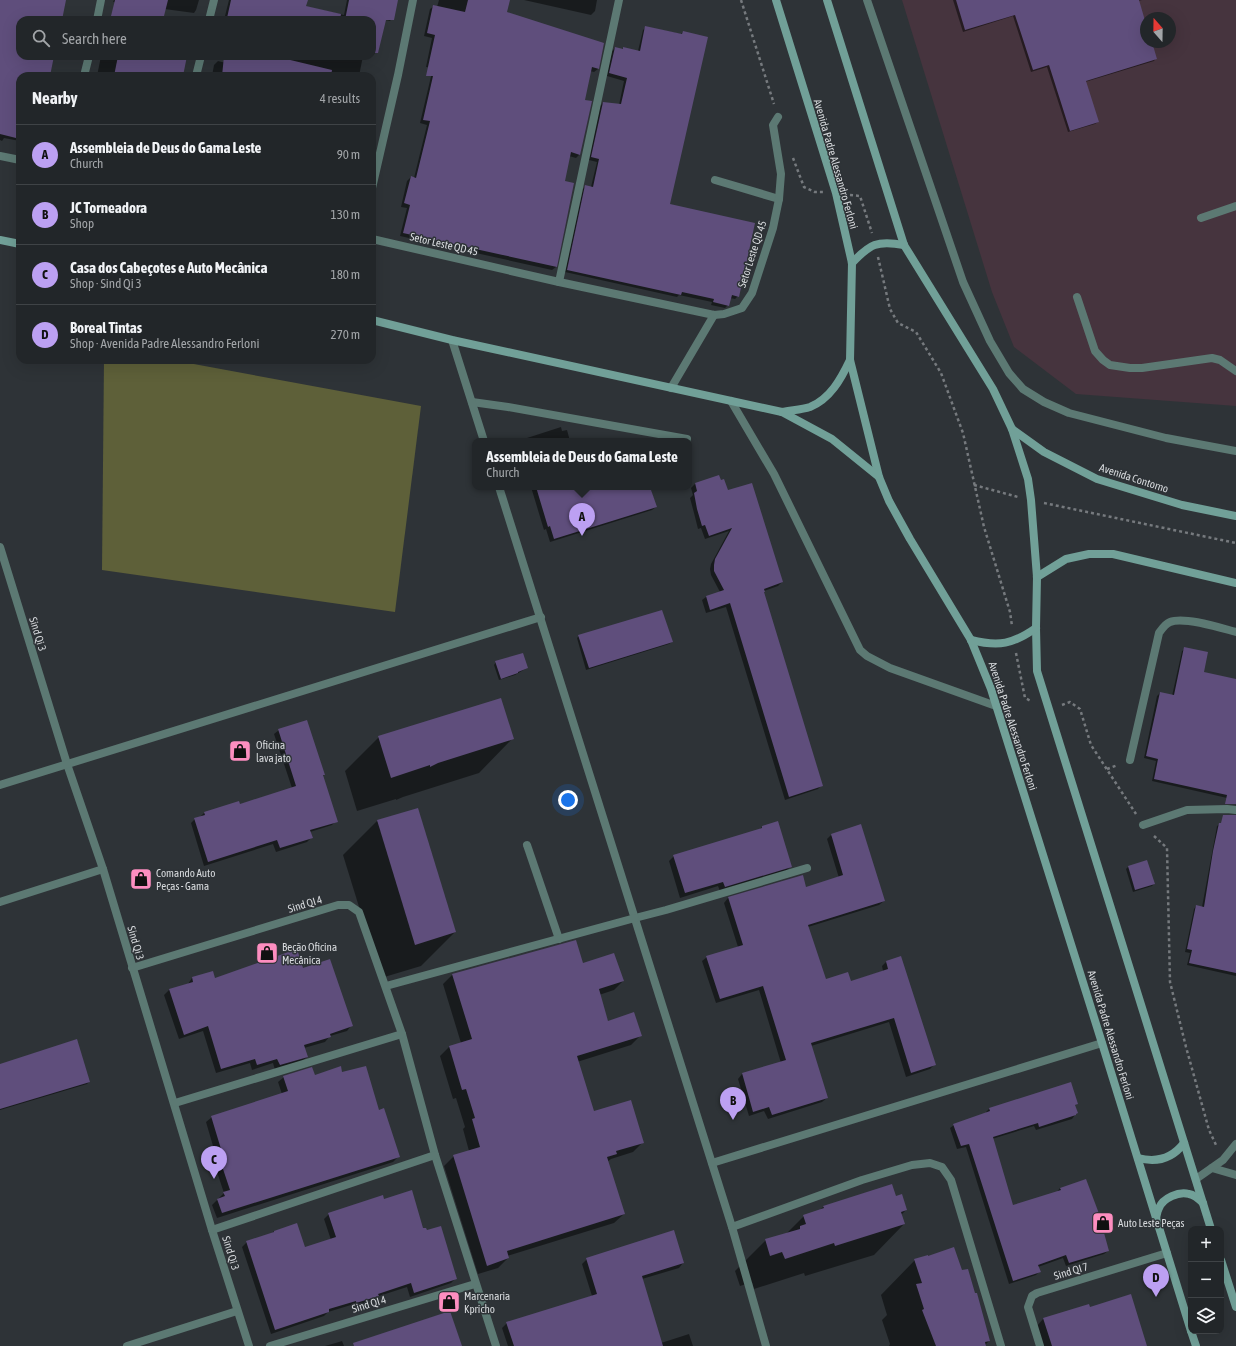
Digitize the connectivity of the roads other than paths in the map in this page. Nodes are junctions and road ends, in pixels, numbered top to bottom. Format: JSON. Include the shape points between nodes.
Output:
{"nodes":[{"id":1,"x":101,"y":0,"type":"edge"},
{"id":2,"x":214,"y":0,"type":"edge"},
{"id":3,"x":413,"y":0,"type":"edge"},
{"id":4,"x":619,"y":0,"type":"edge"},
{"id":5,"x":776,"y":0,"type":"edge"},
{"id":6,"x":827,"y":0,"type":"edge"},
{"id":7,"x":867,"y":0,"type":"edge"},
{"id":8,"x":97,"y":16,"type":"edge"},
{"id":9,"x":210,"y":16,"type":"edge"},
{"id":10,"x":88,"y":60,"type":"edge"},
{"id":11,"x":200,"y":60,"type":"edge"},
{"id":12,"x":85,"y":72,"type":"edge"},
{"id":13,"x":197,"y":72,"type":"edge"},
{"id":14,"x":778,"y":117,"type":"road end"},
{"id":15,"x":0,"y":156,"type":"edge"},
{"id":16,"x":16,"y":159,"type":"edge"},
{"id":17,"x":376,"y":171,"type":"edge"},
{"id":18,"x":715,"y":180,"type":"dead end"},
{"id":19,"x":780,"y":198,"type":"junction"},
{"id":20,"x":1236,"y":206,"type":"edge"},
{"id":21,"x":1201,"y":218,"type":"dead end"},
{"id":22,"x":0,"y":240,"type":"edge"},
{"id":23,"x":376,"y":240,"type":"edge"},
{"id":24,"x":16,"y":243,"type":"edge"},
{"id":25,"x":904,"y":245,"type":"junction"},
{"id":26,"x":852,"y":263,"type":"junction"},
{"id":27,"x":559,"y":282,"type":"junction"},
{"id":28,"x":1077,"y":297,"type":"dead end"},
{"id":29,"x":714,"y":315,"type":"junction"},
{"id":30,"x":376,"y":321,"type":"edge"},
{"id":31,"x":452,"y":340,"type":"junction"},
{"id":32,"x":850,"y":360,"type":"junction"},
{"id":33,"x":1236,"y":371,"type":"edge"},
{"id":34,"x":671,"y":388,"type":"junction"},
{"id":35,"x":731,"y":401,"type":"junction"},
{"id":36,"x":472,"y":402,"type":"junction"},
{"id":37,"x":782,"y":412,"type":"junction"},
{"id":38,"x":1012,"y":429,"type":"junction"},
{"id":39,"x":483,"y":438,"type":"edge"},
{"id":40,"x":681,"y":438,"type":"edge"},
{"id":41,"x":1236,"y":451,"type":"edge"},
{"id":42,"x":880,"y":477,"type":"junction"},
{"id":43,"x":500,"y":490,"type":"edge"},
{"id":44,"x":1236,"y":516,"type":"edge"},
{"id":45,"x":0,"y":547,"type":"edge"},
{"id":46,"x":1037,"y":577,"type":"junction"},
{"id":47,"x":1236,"y":583,"type":"edge"},
{"id":48,"x":541,"y":617,"type":"junction"},
{"id":49,"x":1036,"y":628,"type":"junction"},
{"id":50,"x":1236,"y":632,"type":"edge"},
{"id":51,"x":971,"y":640,"type":"junction"},
{"id":52,"x":996,"y":706,"type":"junction"},
{"id":53,"x":1130,"y":760,"type":"dead end"},
{"id":54,"x":67,"y":764,"type":"junction"},
{"id":55,"x":0,"y":785,"type":"edge"},
{"id":56,"x":1236,"y":810,"type":"edge"},
{"id":57,"x":1143,"y":825,"type":"road end"},
{"id":58,"x":527,"y":845,"type":"dead end"},
{"id":59,"x":807,"y":868,"type":"dead end"},
{"id":60,"x":103,"y":869,"type":"junction"},
{"id":61,"x":0,"y":902,"type":"edge"},
{"id":62,"x":636,"y":918,"type":"junction"},
{"id":63,"x":558,"y":939,"type":"junction"},
{"id":64,"x":132,"y":968,"type":"junction"},
{"id":65,"x":386,"y":986,"type":"junction"},
{"id":66,"x":402,"y":1034,"type":"junction"},
{"id":67,"x":1102,"y":1043,"type":"junction"},
{"id":68,"x":174,"y":1103,"type":"junction"},
{"id":69,"x":1184,"y":1143,"type":"junction"},
{"id":70,"x":1236,"y":1144,"type":"edge"},
{"id":71,"x":435,"y":1155,"type":"junction"},
{"id":72,"x":1138,"y":1158,"type":"junction"},
{"id":73,"x":712,"y":1163,"type":"junction"},
{"id":74,"x":1212,"y":1168,"type":"junction"},
{"id":75,"x":1236,"y":1175,"type":"edge"},
{"id":76,"x":1196,"y":1179,"type":"junction"},
{"id":77,"x":1203,"y":1203,"type":"junction"},
{"id":78,"x":1156,"y":1218,"type":"junction"},
{"id":79,"x":1210,"y":1226,"type":"edge"},
{"id":80,"x":732,"y":1227,"type":"junction"},
{"id":81,"x":212,"y":1230,"type":"junction"},
{"id":82,"x":1167,"y":1253,"type":"junction"},
{"id":83,"x":1222,"y":1262,"type":"edge"},
{"id":84,"x":475,"y":1284,"type":"junction"},
{"id":85,"x":1236,"y":1307,"type":"edge"},
{"id":86,"x":237,"y":1311,"type":"junction"},
{"id":87,"x":1188,"y":1321,"type":"edge"},
{"id":88,"x":1192,"y":1334,"type":"edge"},
{"id":89,"x":127,"y":1346,"type":"edge"},
{"id":90,"x":249,"y":1346,"type":"edge"},
{"id":91,"x":270,"y":1346,"type":"edge"},
{"id":92,"x":496,"y":1346,"type":"edge"},
{"id":93,"x":766,"y":1346,"type":"edge"},
{"id":94,"x":1001,"y":1346,"type":"edge"},
{"id":95,"x":1040,"y":1346,"type":"edge"},
{"id":96,"x":1196,"y":1346,"type":"edge"}],
"edges":[{"from":1,"to":8,"type":"street"},
{"from":2,"to":9,"type":"street"},
{"from":3,"to":17,"type":"street"},
{"from":4,"to":27,"type":"street"},
{"from":5,"to":26,"type":"main road","name":"Avenida Padre Alessandro Ferloni","via":[[836,193]]},
{"from":6,"to":25,"type":"main road"},
{"from":7,"to":41,"type":"street","via":[[963,282],[990,341],[1009,373],[1023,389],[1044,402],[1069,412],[1166,438]]},
{"from":10,"to":12,"type":"street"},
{"from":11,"to":13,"type":"street"},
{"from":14,"to":19,"type":"street","name":"Setor Leste QD 45","via":[[773,125],[781,174]]},
{"from":15,"to":16,"type":"street"},
{"from":18,"to":19,"type":"street"},
{"from":19,"to":29,"type":"street","name":"Setor Leste QD 45","via":[[752,293],[742,308]]},
{"from":20,"to":21,"type":"street"},
{"from":22,"to":24,"type":"main road"},
{"from":23,"to":27,"type":"street","name":"Setor Leste QD 45"},
{"from":25,"to":26,"type":"main road","via":[[888,242],[875,244],[864,250]]},
{"from":25,"to":38,"type":"main road","via":[[993,389]]},
{"from":26,"to":32,"type":"main road","name":"Avenida Padre Alessandro Ferloni"},
{"from":27,"to":29,"type":"street","name":"Setor Leste QD 45"},
{"from":28,"to":33,"type":"street","via":[[1094,351],[1110,365],[1142,368],[1212,358],[1220,360]]},
{"from":29,"to":34,"type":"street"},
{"from":30,"to":31,"type":"main road"},
{"from":31,"to":34,"type":"main road"},
{"from":31,"to":36,"type":"street"},
{"from":32,"to":37,"type":"main road","via":[[842,377],[822,400],[810,407]]},
{"from":32,"to":42,"type":"main road","name":"Avenida Padre Alessandro Ferloni"},
{"from":34,"to":35,"type":"main road"},
{"from":35,"to":37,"type":"main road"},
{"from":35,"to":52,"type":"street","via":[[774,474],[860,650],[890,668]]},
{"from":36,"to":39,"type":"street"},
{"from":36,"to":40,"type":"street"},
{"from":37,"to":42,"type":"main road","via":[[832,439]]},
{"from":38,"to":44,"type":"main road","name":"Avenida Contorno","via":[[1044,452],[1097,479],[1182,505]]},
{"from":38,"to":46,"type":"main road","via":[[1028,479]]},
{"from":42,"to":51,"type":"main road","name":"Avenida Padre Alessandro Ferloni","via":[[889,501],[910,539]]},
{"from":43,"to":48,"type":"street"},
{"from":45,"to":54,"type":"street","name":"Sind Qi 3"},
{"from":46,"to":47,"type":"main road","via":[[1066,559],[1089,554],[1114,554]]},
{"from":46,"to":49,"type":"main road"},
{"from":48,"to":54,"type":"street"},
{"from":48,"to":62,"type":"street"},
{"from":49,"to":51,"type":"main road","via":[[1013,642],[996,644]]},
{"from":49,"to":69,"type":"main road","via":[[1037,671]]},
{"from":50,"to":53,"type":"street","via":[[1180,620],[1164,626],[1159,633]]},
{"from":51,"to":52,"type":"main road","name":"Avenida Padre Alessandro Ferloni"},
{"from":52,"to":67,"type":"main road","name":"Avenida Padre Alessandro Ferloni"},
{"from":54,"to":55,"type":"street"},
{"from":54,"to":60,"type":"street","name":"Sind Qi 3"},
{"from":56,"to":57,"type":"street","via":[[1187,810]]},
{"from":58,"to":63,"type":"street"},
{"from":59,"to":62,"type":"street"},
{"from":60,"to":61,"type":"street"},
{"from":60,"to":64,"type":"street","name":"Sind Qi 3"},
{"from":62,"to":63,"type":"street"},
{"from":62,"to":73,"type":"street"},
{"from":63,"to":65,"type":"street"},
{"from":64,"to":65,"type":"street","name":"Sind QI 4","via":[[338,905],[349,905],[359,912]]},
{"from":64,"to":68,"type":"street","name":"Sind Qi 3"},
{"from":65,"to":66,"type":"street","name":"Sind QI 4"},
{"from":66,"to":68,"type":"street"},
{"from":66,"to":71,"type":"street","name":"Sind QI 4"},
{"from":67,"to":72,"type":"main road","name":"Avenida Padre Alessandro Ferloni"},
{"from":67,"to":73,"type":"street"},
{"from":68,"to":81,"type":"street","name":"Sind Qi 3"},
{"from":69,"to":72,"type":"main road","via":[[1172,1156],[1163,1160],[1148,1161]]},
{"from":69,"to":76,"type":"main road"},
{"from":70,"to":74,"type":"street","via":[[1223,1160]]},
{"from":71,"to":81,"type":"street"},
{"from":71,"to":84,"type":"street","name":"Sind QI 4"},
{"from":72,"to":78,"type":"main road","name":"Avenida Padre Alessandro Ferloni"},
{"from":73,"to":80,"type":"street"},
{"from":74,"to":75,"type":"street"},
{"from":74,"to":76,"type":"street"},
{"from":76,"to":77,"type":"main road"},
{"from":77,"to":78,"type":"main road","via":[[1188,1193],[1174,1195],[1164,1200],[1158,1208]]},
{"from":77,"to":79,"type":"main road"},
{"from":78,"to":82,"type":"main road","name":"Avenida Padre Alessandro Ferloni"},
{"from":80,"to":93,"type":"street"},
{"from":80,"to":94,"type":"street","via":[[862,1180],[912,1165],[930,1163],[942,1167],[951,1180]]},
{"from":81,"to":86,"type":"street","name":"Sind Qi 3"},
{"from":82,"to":87,"type":"main road","name":"Avenida Padre Alessandro Ferloni"},
{"from":82,"to":95,"type":"street","name":"Sind QI 7","via":[[1032,1296],[1028,1307]]},
{"from":83,"to":85,"type":"main road"},
{"from":84,"to":91,"type":"street","name":"Sind QI 4"},
{"from":84,"to":92,"type":"street","name":"Sind QI 4"},
{"from":86,"to":89,"type":"street"},
{"from":86,"to":90,"type":"street","name":"Sind Qi 3"},
{"from":88,"to":96,"type":"main road","name":"Avenida Padre Alessandro Ferloni"}]}
